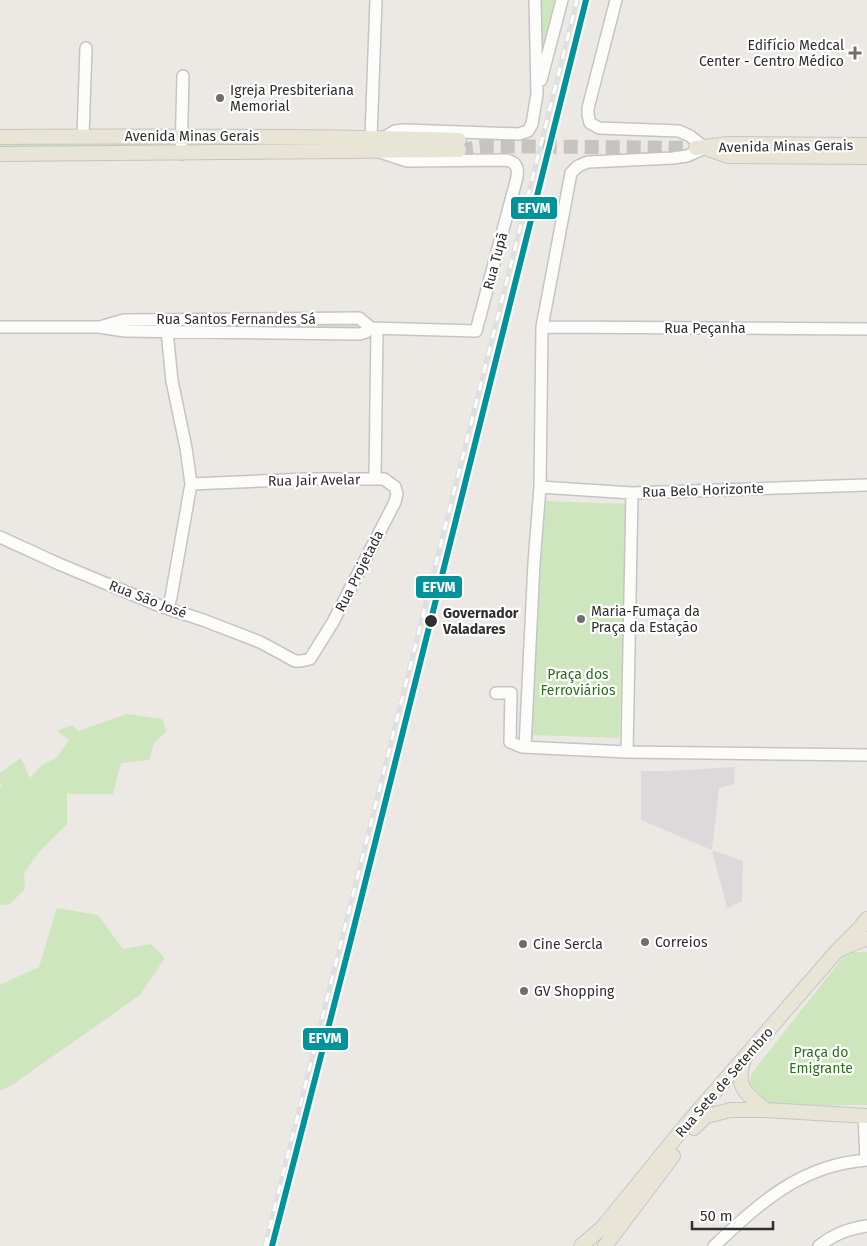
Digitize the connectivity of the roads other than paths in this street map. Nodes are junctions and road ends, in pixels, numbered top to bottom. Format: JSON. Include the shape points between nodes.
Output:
{"nodes":[{"id":1,"x":376,"y":0,"type":"edge"},
{"id":2,"x":536,"y":0,"type":"edge"},
{"id":3,"x":562,"y":0,"type":"edge"},
{"id":4,"x":616,"y":0,"type":"edge"},
{"id":5,"x":86,"y":48,"type":"dead end"},
{"id":6,"x":183,"y":76,"type":"dead end"},
{"id":7,"x":537,"y":94,"type":"junction"},
{"id":8,"x":82,"y":136,"type":"junction"},
{"id":9,"x":181,"y":136,"type":"junction"},
{"id":10,"x":0,"y":137,"type":"edge"},
{"id":11,"x":378,"y":142,"type":"junction"},
{"id":12,"x":459,"y":145,"type":"tunnel mouth"},
{"id":13,"x":867,"y":145,"type":"edge"},
{"id":14,"x":701,"y":148,"type":"junction"},
{"id":15,"x":0,"y":154,"type":"edge"},
{"id":16,"x":181,"y":154,"type":"junction"},
{"id":17,"x":867,"y":157,"type":"edge"},
{"id":18,"x":514,"y":163,"type":"joint"},
{"id":19,"x":0,"y":327,"type":"edge"},
{"id":20,"x":99,"y":327,"type":"junction"},
{"id":21,"x":542,"y":327,"type":"junction"},
{"id":22,"x":374,"y":328,"type":"junction"},
{"id":23,"x":867,"y":329,"type":"edge"},
{"id":24,"x":476,"y":330,"type":"joint"},
{"id":25,"x":167,"y":331,"type":"junction"},
{"id":26,"x":375,"y":479,"type":"junction"},
{"id":27,"x":191,"y":484,"type":"junction"},
{"id":28,"x":867,"y":485,"type":"edge"},
{"id":29,"x":540,"y":487,"type":"junction"},
{"id":30,"x":632,"y":493,"type":"junction"},
{"id":31,"x":0,"y":537,"type":"edge"},
{"id":32,"x":168,"y":608,"type":"junction"},
{"id":33,"x":295,"y":660,"type":"joint"},
{"id":34,"x":496,"y":693,"type":"dead end"},
{"id":35,"x":525,"y":747,"type":"junction"},
{"id":36,"x":627,"y":752,"type":"junction"},
{"id":37,"x":867,"y":755,"type":"edge"},
{"id":38,"x":867,"y":918,"type":"edge"},
{"id":39,"x":867,"y":940,"type":"edge"},
{"id":40,"x":836,"y":952,"type":"junction"},
{"id":41,"x":745,"y":1057,"type":"junction"},
{"id":42,"x":766,"y":1110,"type":"junction"},
{"id":43,"x":866,"y":1116,"type":"edge"},
{"id":44,"x":867,"y":1160,"type":"edge"},
{"id":45,"x":867,"y":1226,"type":"edge"},
{"id":46,"x":581,"y":1246,"type":"edge"},
{"id":47,"x":605,"y":1246,"type":"edge"},
{"id":48,"x":714,"y":1246,"type":"edge"},
{"id":49,"x":819,"y":1246,"type":"edge"}],
"edges":[{"from":1,"to":11,"type":"street"},
{"from":2,"to":7,"type":"street"},
{"from":3,"to":7,"type":"street"},
{"from":4,"to":14,"type":"street","name":"Avenida Minas Gerais","via":[[588,108],[590,123],[599,128],[679,132],[690,136]]},
{"from":5,"to":8,"type":"street"},
{"from":6,"to":9,"type":"street"},
{"from":7,"to":11,"type":"street","name":"Avenida Minas Gerais","via":[[533,122],[528,131],[519,134],[404,130],[395,131]]},
{"from":8,"to":9,"type":"main road","name":"Avenida Minas Gerais"},
{"from":8,"to":10,"type":"main road","name":"Avenida Minas Gerais"},
{"from":9,"to":11,"type":"main road","name":"Avenida Minas Gerais"},
{"from":9,"to":16,"type":"street"},
{"from":11,"to":12,"type":"main road","name":"Avenida Minas Gerais"},
{"from":11,"to":16,"type":"main road","name":"Avenida Minas Gerais"},
{"from":11,"to":18,"type":"street","name":"Avenida Minas Gerais","via":[[407,161],[506,160]]},
{"from":13,"to":14,"type":"main road","name":"Avenida Minas Gerais","via":[[728,144]]},
{"from":14,"to":17,"type":"main road","name":"Avenida Minas Gerais","via":[[728,156]]},
{"from":14,"to":21,"type":"street","name":"Avenida Minas Gerais","via":[[681,157],[588,162],[571,173]]},
{"from":15,"to":16,"type":"main road","name":"Avenida Minas Gerais"},
{"from":18,"to":24,"type":"street","name":"Rua Tupã","via":[[518,171],[516,181]]},
{"from":19,"to":20,"type":"street","name":"Rua Santos Fernandes Sá"},
{"from":20,"to":22,"type":"street","name":"Rua Santos Fernandes Sá","via":[[124,320],[359,318]]},
{"from":20,"to":25,"type":"street","name":"Rua Santos Fernandes Sá"},
{"from":21,"to":23,"type":"street","name":"Rua Peçanha"},
{"from":21,"to":29,"type":"street"},
{"from":22,"to":24,"type":"street","name":"Rua Santos Fernandes Sá"},
{"from":22,"to":25,"type":"street","name":"Rua Santos Fernandes Sá","via":[[360,334]]},
{"from":22,"to":26,"type":"street","name":"Rua Jair Avelar"},
{"from":25,"to":27,"type":"street","via":[[172,380]]},
{"from":26,"to":27,"type":"street","name":"Rua Jair Avelar"},
{"from":26,"to":33,"type":"street","name":"Rua Projetada","via":[[393,484],[395,502],[315,653],[306,661]]},
{"from":27,"to":32,"type":"street"},
{"from":28,"to":30,"type":"street","name":"Rua Belo Horizonte"},
{"from":29,"to":30,"type":"street","name":"Rua Belo Horizonte"},
{"from":29,"to":35,"type":"street"},
{"from":30,"to":36,"type":"street"},
{"from":31,"to":32,"type":"street","name":"Rua São José"},
{"from":32,"to":33,"type":"street","name":"Rua São José","via":[[260,642]]},
{"from":34,"to":35,"type":"street","via":[[511,693],[510,742]]},
{"from":35,"to":36,"type":"street"},
{"from":36,"to":37,"type":"street"},
{"from":38,"to":40,"type":"main road","name":"Rua Sete de Setembro"},
{"from":39,"to":40,"type":"main road"},
{"from":40,"to":41,"type":"main road","name":"Rua Sete de Setembro"},
{"from":41,"to":42,"type":"main road","via":[[741,1086]]},
{"from":41,"to":46,"type":"main road","name":"Rua Sete de Setembro","via":[[603,1227]]},
{"from":42,"to":43,"type":"main road","name":"Rua Sete de Setembro"},
{"from":42,"to":47,"type":"main road","name":"Rua Sete de Setembro","via":[[731,1110],[704,1118]]},
{"from":43,"to":44,"type":"street"},
{"from":44,"to":48,"type":"street","via":[[845,1162],[807,1174],[778,1190]]},
{"from":45,"to":49,"type":"street","via":[[850,1228]]}]}
